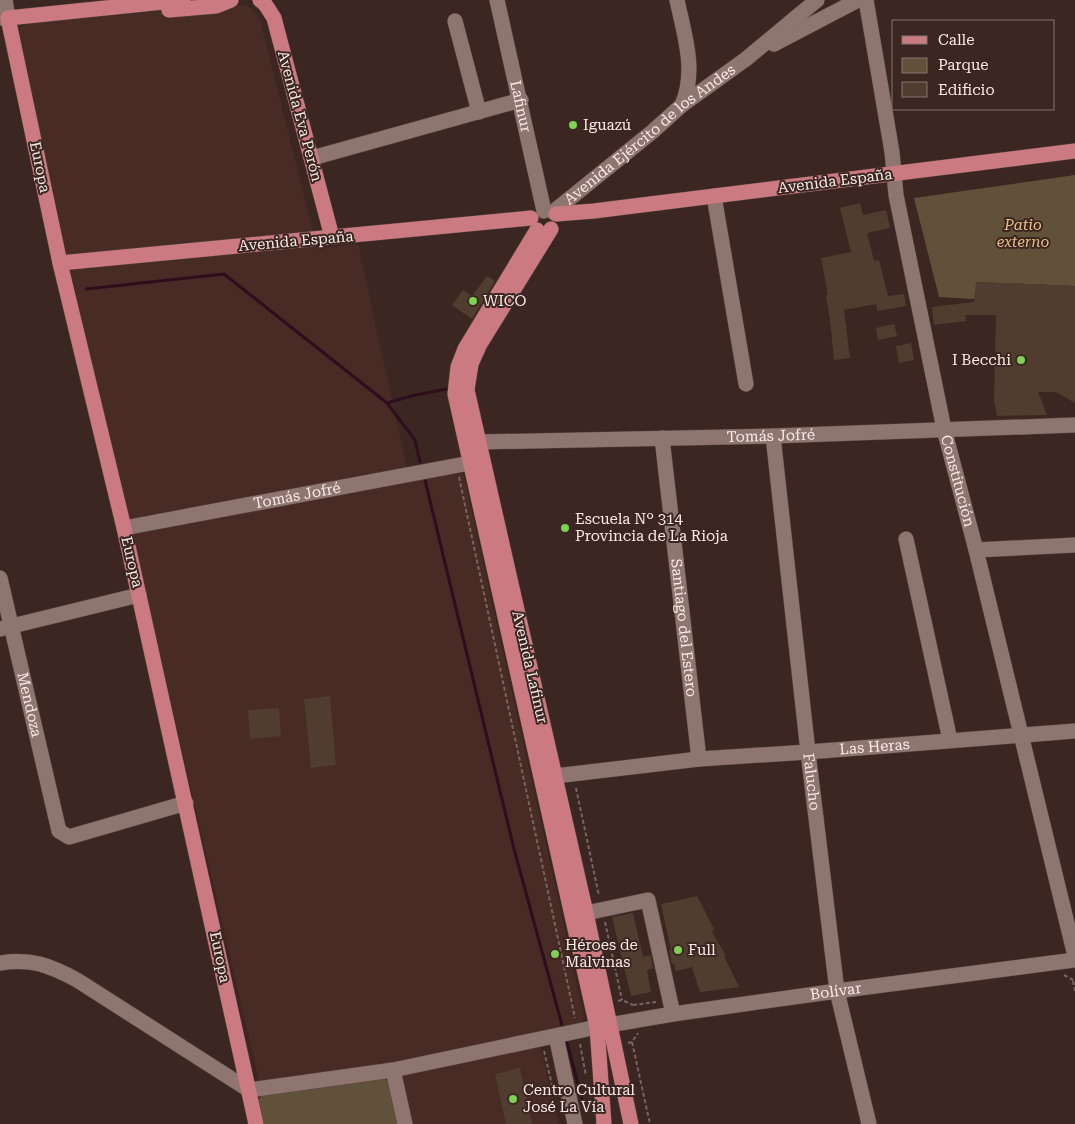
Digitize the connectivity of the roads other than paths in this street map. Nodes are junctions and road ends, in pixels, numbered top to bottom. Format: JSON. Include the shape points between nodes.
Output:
{"nodes":[{"id":1,"x":5,"y":0,"type":"edge"},
{"id":2,"x":183,"y":0,"type":"edge"},
{"id":3,"x":226,"y":0,"type":"edge"},
{"id":4,"x":231,"y":0,"type":"edge"},
{"id":5,"x":260,"y":0,"type":"edge"},
{"id":6,"x":497,"y":0,"type":"edge"},
{"id":7,"x":677,"y":0,"type":"edge"},
{"id":8,"x":817,"y":0,"type":"edge"},
{"id":9,"x":858,"y":0,"type":"edge"},
{"id":10,"x":866,"y":0,"type":"edge"},
{"id":11,"x":138,"y":6,"type":"edge"},
{"id":12,"x":455,"y":21,"type":"dead end"},
{"id":13,"x":5,"y":22,"type":"edge"},
{"id":14,"x":746,"y":59,"type":"junction"},
{"id":15,"x":520,"y":100,"type":"junction"},
{"id":16,"x":682,"y":105,"type":"junction"},
{"id":17,"x":479,"y":112,"type":"junction"},
{"id":18,"x":1075,"y":151,"type":"edge"},
{"id":19,"x":312,"y":158,"type":"junction"},
{"id":20,"x":894,"y":174,"type":"junction"},
{"id":21,"x":714,"y":196,"type":"junction"},
{"id":22,"x":547,"y":219,"type":"junction"},
{"id":23,"x":332,"y":238,"type":"junction"},
{"id":24,"x":60,"y":263,"type":"junction"},
{"id":25,"x":746,"y":384,"type":"dead end"},
{"id":26,"x":1075,"y":425,"type":"edge"},
{"id":27,"x":944,"y":429,"type":"junction"},
{"id":28,"x":773,"y":436,"type":"junction"},
{"id":29,"x":662,"y":438,"type":"junction"},
{"id":30,"x":473,"y":443,"type":"junction"},
{"id":31,"x":463,"y":464,"type":"junction"},
{"id":32,"x":124,"y":528,"type":"junction"},
{"id":33,"x":906,"y":540,"type":"dead end"},
{"id":34,"x":1075,"y":545,"type":"edge"},
{"id":35,"x":976,"y":550,"type":"junction"},
{"id":36,"x":0,"y":578,"type":"edge"},
{"id":37,"x":139,"y":595,"type":"junction"},
{"id":38,"x":6,"y":628,"type":"edge"},
{"id":39,"x":1075,"y":731,"type":"edge"},
{"id":40,"x":1020,"y":736,"type":"junction"},
{"id":41,"x":950,"y":740,"type":"junction"},
{"id":42,"x":808,"y":752,"type":"junction"},
{"id":43,"x":699,"y":759,"type":"junction"},
{"id":44,"x":555,"y":776,"type":"junction"},
{"id":45,"x":186,"y":803,"type":"junction"},
{"id":46,"x":586,"y":913,"type":"junction"},
{"id":47,"x":1075,"y":956,"type":"edge"},
{"id":48,"x":1075,"y":960,"type":"edge"},
{"id":49,"x":0,"y":962,"type":"edge"},
{"id":50,"x":837,"y":991,"type":"junction"},
{"id":51,"x":673,"y":1014,"type":"junction"},
{"id":52,"x":603,"y":1026,"type":"junction"},
{"id":53,"x":556,"y":1036,"type":"junction"},
{"id":54,"x":393,"y":1070,"type":"junction"},
{"id":55,"x":249,"y":1090,"type":"junction"},
{"id":56,"x":256,"y":1124,"type":"edge"},
{"id":57,"x":405,"y":1124,"type":"edge"},
{"id":58,"x":575,"y":1124,"type":"edge"},
{"id":59,"x":604,"y":1124,"type":"edge"},
{"id":60,"x":631,"y":1124,"type":"edge"},
{"id":61,"x":869,"y":1124,"type":"edge"}],
"edges":[{"from":1,"to":13,"type":"street","name":"Europa"},
{"from":2,"to":11,"type":"main road"},
{"from":3,"to":4,"type":"main road"},
{"from":3,"to":11,"type":"main road","via":[[216,6]]},
{"from":5,"to":19,"type":"main road","name":"Avenida Eva Perón","via":[[274,18]]},
{"from":6,"to":15,"type":"street","name":"Lafinur"},
{"from":7,"to":16,"type":"street","via":[[690,72]]},
{"from":8,"to":14,"type":"street","name":"Avenida Ejército de los Andes"},
{"from":9,"to":14,"type":"street","name":"Avenida Ejército de los Andes"},
{"from":10,"to":20,"type":"street","name":"Constitución"},
{"from":11,"to":13,"type":"main road"},
{"from":12,"to":17,"type":"street"},
{"from":13,"to":24,"type":"main road","name":"Europa"},
{"from":14,"to":16,"type":"street","name":"Avenida Ejército de los Andes"},
{"from":15,"to":17,"type":"street"},
{"from":15,"to":22,"type":"street","name":"Lafinur"},
{"from":16,"to":22,"type":"street","name":"Avenida Ejército de los Andes"},
{"from":17,"to":19,"type":"street"},
{"from":18,"to":20,"type":"main road","name":"Avenida España"},
{"from":19,"to":23,"type":"main road","name":"Avenida Eva Perón"},
{"from":20,"to":21,"type":"main road","name":"Avenida España"},
{"from":20,"to":27,"type":"street","name":"Constitución"},
{"from":21,"to":22,"type":"main road","name":"Avenida España"},
{"from":21,"to":25,"type":"street"},
{"from":22,"to":23,"type":"main road","name":"Avenida España"},
{"from":22,"to":30,"type":"main road","name":"Avenida Lafinur","via":[[471,364],[468,390]]},
{"from":23,"to":24,"type":"main road","name":"Avenida España"},
{"from":24,"to":32,"type":"main road","name":"Europa"},
{"from":26,"to":27,"type":"street","name":"Tomás Jofré"},
{"from":27,"to":28,"type":"street","name":"Tomás Jofré"},
{"from":27,"to":35,"type":"street","name":"Constitución"},
{"from":28,"to":29,"type":"street","name":"Tomás Jofré"},
{"from":28,"to":42,"type":"street","name":"Falucho"},
{"from":29,"to":30,"type":"street","name":"Tomás Jofré"},
{"from":29,"to":43,"type":"street","name":"Santiago del Estero"},
{"from":30,"to":31,"type":"main road","name":"Avenida Lafinur"},
{"from":30,"to":44,"type":"main road","name":"Avenida Lafinur"},
{"from":31,"to":32,"type":"street","name":"Tomás Jofré"},
{"from":31,"to":52,"type":"main road","name":"Avenida Lafinur"},
{"from":32,"to":37,"type":"main road","name":"Europa"},
{"from":33,"to":41,"type":"street"},
{"from":34,"to":35,"type":"street"},
{"from":35,"to":40,"type":"street","name":"Constitución"},
{"from":36,"to":38,"type":"street","name":"Mendoza"},
{"from":37,"to":38,"type":"street"},
{"from":37,"to":45,"type":"main road","name":"Europa"},
{"from":38,"to":45,"type":"street","name":"Mendoza","via":[[59,831],[69,837]]},
{"from":39,"to":40,"type":"street","name":"Las Heras"},
{"from":40,"to":41,"type":"street","name":"Las Heras"},
{"from":40,"to":47,"type":"street","name":"Constitución"},
{"from":41,"to":42,"type":"street","name":"Las Heras"},
{"from":42,"to":43,"type":"street","name":"Las Heras"},
{"from":42,"to":50,"type":"street","name":"Falucho"},
{"from":43,"to":44,"type":"street","name":"Las Heras"},
{"from":44,"to":46,"type":"main road","name":"Avenida Lafinur"},
{"from":45,"to":55,"type":"main road","name":"Europa"},
{"from":46,"to":51,"type":"street","via":[[648,900]]},
{"from":46,"to":52,"type":"main road","name":"Avenida Lafinur"},
{"from":48,"to":50,"type":"street","name":"Bolívar"},
{"from":49,"to":55,"type":"street","via":[[34,961],[52,967]]},
{"from":50,"to":51,"type":"street","name":"Bolívar"},
{"from":50,"to":61,"type":"street","name":"Falucho"},
{"from":51,"to":52,"type":"street","name":"Bolívar"},
{"from":52,"to":53,"type":"street","name":"Bolívar"},
{"from":52,"to":59,"type":"main road","name":"Avenida Lafinur"},
{"from":52,"to":60,"type":"main road","name":"Avenida Lafinur"},
{"from":53,"to":54,"type":"street","name":"Bolívar"},
{"from":53,"to":58,"type":"street"},
{"from":54,"to":55,"type":"street","name":"Bolívar"},
{"from":54,"to":57,"type":"street"},
{"from":55,"to":56,"type":"main road","name":"Europa"}]}
